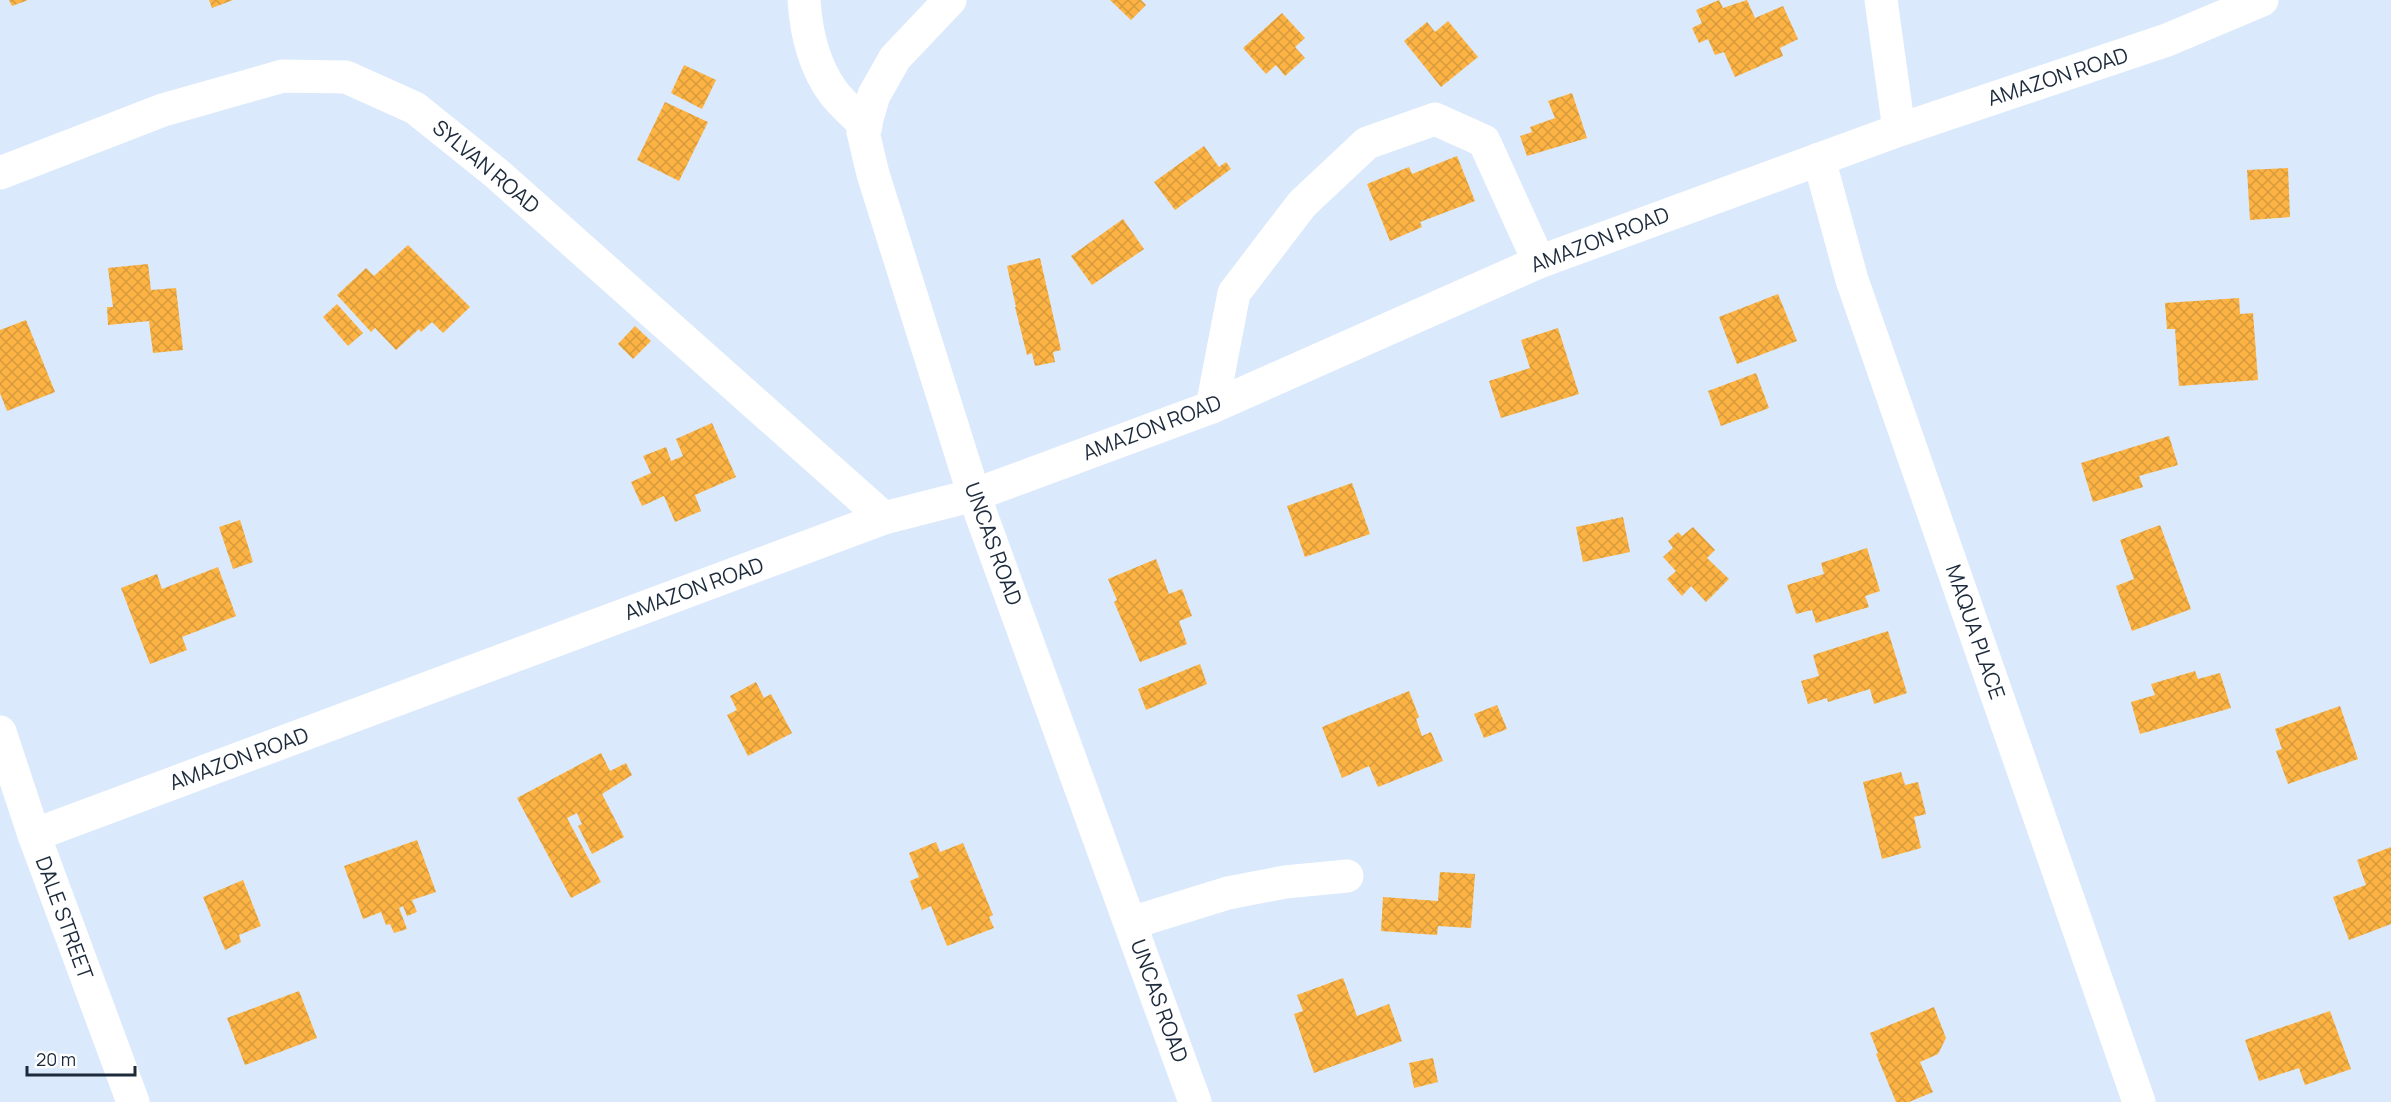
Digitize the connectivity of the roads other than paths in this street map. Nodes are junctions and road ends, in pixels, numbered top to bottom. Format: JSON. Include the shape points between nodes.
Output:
{"nodes":[{"id":1,"x":804,"y":0,"type":"edge"},
{"id":2,"x":950,"y":0,"type":"edge"},
{"id":3,"x":1881,"y":0,"type":"edge"},
{"id":4,"x":2262,"y":0,"type":"edge"},
{"id":5,"x":866,"y":126,"type":"junction"},
{"id":6,"x":1899,"y":130,"type":"junction"},
{"id":7,"x":1819,"y":159,"type":"junction"},
{"id":8,"x":0,"y":173,"type":"edge"},
{"id":9,"x":1539,"y":262,"type":"junction"},
{"id":10,"x":1212,"y":407,"type":"junction"},
{"id":11,"x":974,"y":495,"type":"junction"},
{"id":12,"x":884,"y":518,"type":"junction"},
{"id":13,"x":0,"y":732,"type":"edge"},
{"id":14,"x":34,"y":835,"type":"junction"},
{"id":15,"x":1347,"y":876,"type":"dead end"},
{"id":16,"x":1131,"y":923,"type":"junction"},
{"id":17,"x":133,"y":1102,"type":"edge"},
{"id":18,"x":1195,"y":1102,"type":"edge"},
{"id":19,"x":2139,"y":1102,"type":"edge"}],
"edges":[{"from":1,"to":5,"type":"street","via":[[816,62],[833,92]]},
{"from":2,"to":5,"type":"street","name":"UNCAS ROAD","via":[[895,58],[874,95]]},
{"from":3,"to":6,"type":"street"},
{"from":4,"to":6,"type":"street","name":"AMAZON ROAD","via":[[2167,40]]},
{"from":5,"to":11,"type":"street","name":"UNCAS ROAD","via":[[863,132],[873,174]]},
{"from":6,"to":7,"type":"street","name":"AMAZON ROAD"},
{"from":7,"to":9,"type":"street","name":"AMAZON ROAD"},
{"from":7,"to":19,"type":"street","name":"MAQUA PLACE","via":[[1852,280]]},
{"from":8,"to":12,"type":"street","name":"SYLVAN ROAD","via":[[163,110],[283,76],[346,77],[415,108],[496,173]]},
{"from":9,"to":10,"type":"street","name":"AMAZON ROAD"},
{"from":9,"to":10,"type":"street","via":[[1484,141],[1435,119],[1367,143],[1302,204],[1234,293]]},
{"from":10,"to":11,"type":"street","name":"AMAZON ROAD"},
{"from":11,"to":12,"type":"street","name":"AMAZON ROAD"},
{"from":11,"to":16,"type":"street","name":"UNCAS ROAD"},
{"from":12,"to":14,"type":"street","name":"AMAZON ROAD"},
{"from":13,"to":14,"type":"street","name":"DALE STREET"},
{"from":14,"to":17,"type":"street","name":"DALE STREET"},
{"from":15,"to":16,"type":"street","via":[[1228,893]]},
{"from":16,"to":18,"type":"street","name":"UNCAS ROAD"}]}
